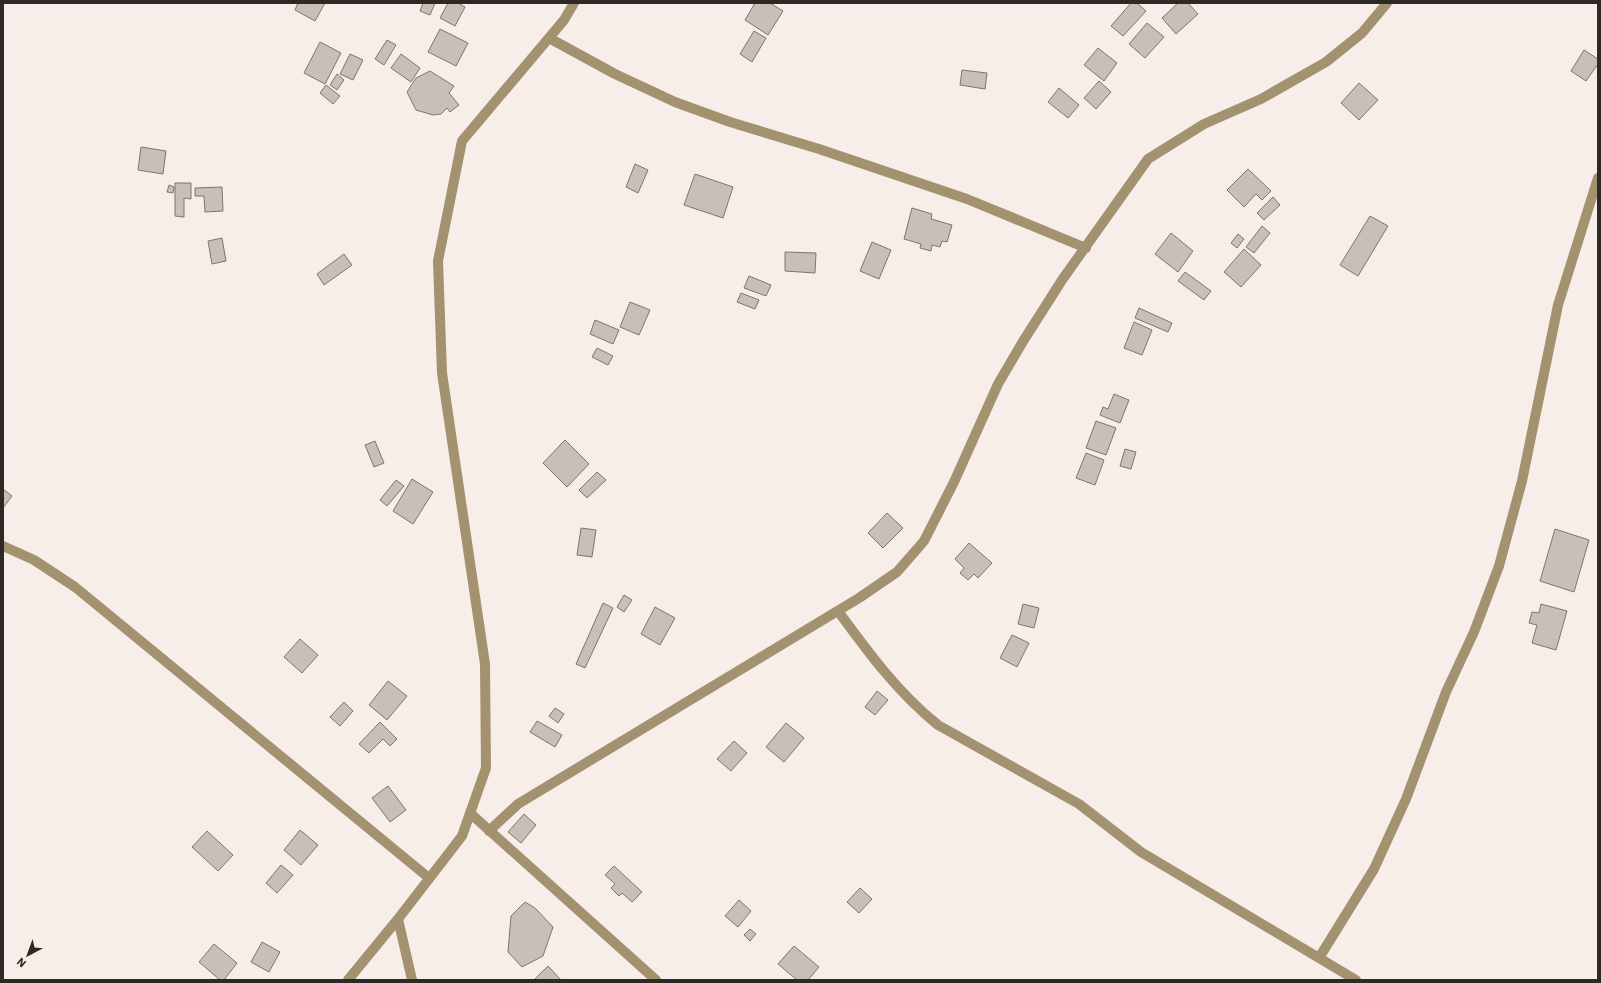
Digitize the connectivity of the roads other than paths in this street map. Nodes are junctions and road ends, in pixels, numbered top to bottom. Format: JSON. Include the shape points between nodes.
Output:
{"nodes":[{"id":1,"x":574,"y":3,"type":"edge"},
{"id":2,"x":1387,"y":3,"type":"edge"},
{"id":3,"x":549,"y":38,"type":"junction"},
{"id":4,"x":1598,"y":178,"type":"edge"},
{"id":5,"x":1086,"y":248,"type":"junction"},
{"id":6,"x":3,"y":546,"type":"edge"},
{"id":7,"x":838,"y":611,"type":"junction"},
{"id":8,"x":470,"y":813,"type":"junction"},
{"id":9,"x":489,"y":831,"type":"junction"},
{"id":10,"x":429,"y":878,"type":"junction"},
{"id":11,"x":398,"y":919,"type":"junction"},
{"id":12,"x":1319,"y":958,"type":"junction"},
{"id":13,"x":348,"y":980,"type":"edge"},
{"id":14,"x":412,"y":980,"type":"edge"},
{"id":15,"x":656,"y":980,"type":"edge"},
{"id":16,"x":1356,"y":980,"type":"edge"}],
"edges":[{"from":1,"to":3,"type":"street"},
{"from":2,"to":5,"type":"street","via":[[1362,33],[1326,62],[1261,99],[1204,124],[1148,159]]},
{"from":3,"to":5,"type":"street","via":[[615,74],[676,102],[967,199]]},
{"from":3,"to":8,"type":"street","via":[[462,141],[438,261],[442,373],[485,664],[486,768]]},
{"from":4,"to":12,"type":"street","via":[[1558,305],[1522,482],[1499,566],[1474,632],[1446,692],[1406,799],[1377,862]]},
{"from":5,"to":7,"type":"street","via":[[1062,280],[998,384],[924,541],[897,572]]},
{"from":6,"to":10,"type":"street","via":[[34,560],[75,587]]},
{"from":7,"to":9,"type":"street","via":[[518,804]]},
{"from":7,"to":12,"type":"street","via":[[887,676],[918,709],[938,725],[1079,804],[1141,852]]},
{"from":8,"to":9,"type":"street"},
{"from":8,"to":10,"type":"street","via":[[462,836]]},
{"from":9,"to":15,"type":"street"},
{"from":10,"to":11,"type":"street"},
{"from":11,"to":13,"type":"street"},
{"from":11,"to":14,"type":"street"},
{"from":12,"to":16,"type":"street"}]}
